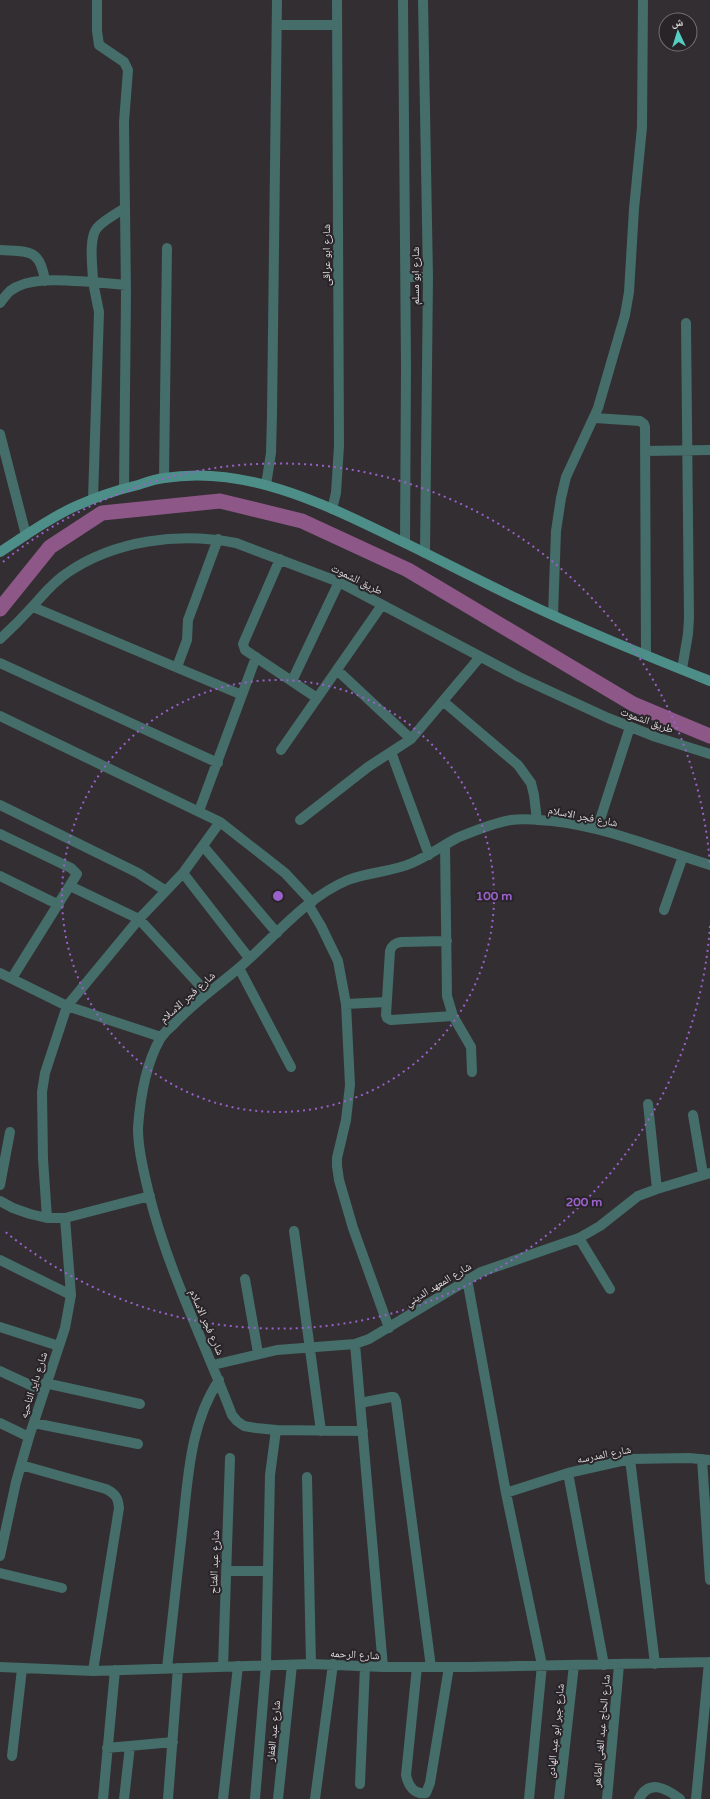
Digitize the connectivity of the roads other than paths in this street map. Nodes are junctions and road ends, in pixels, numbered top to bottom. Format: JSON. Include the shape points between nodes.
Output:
{"nodes":[{"id":1,"x":97,"y":0,"type":"edge"},
{"id":2,"x":278,"y":0,"type":"edge"},
{"id":3,"x":337,"y":0,"type":"edge"},
{"id":4,"x":403,"y":0,"type":"edge"},
{"id":5,"x":423,"y":0,"type":"edge"},
{"id":6,"x":643,"y":0,"type":"edge"},
{"id":7,"x":278,"y":25,"type":"junction"},
{"id":8,"x":337,"y":25,"type":"junction"},
{"id":9,"x":126,"y":208,"type":"junction"},
{"id":10,"x":167,"y":248,"type":"dead end"},
{"id":11,"x":0,"y":250,"type":"edge"},
{"id":12,"x":407,"y":277,"type":"junction"},
{"id":13,"x":425,"y":277,"type":"junction"},
{"id":14,"x":45,"y":281,"type":"junction"},
{"id":15,"x":93,"y":282,"type":"junction"},
{"id":16,"x":126,"y":285,"type":"junction"},
{"id":17,"x":0,"y":302,"type":"edge"},
{"id":18,"x":686,"y":323,"type":"dead end"},
{"id":19,"x":595,"y":418,"type":"junction"},
{"id":20,"x":0,"y":434,"type":"edge"},
{"id":21,"x":688,"y":450,"type":"junction"},
{"id":22,"x":710,"y":450,"type":"edge"},
{"id":23,"x":645,"y":451,"type":"junction"},
{"id":24,"x":164,"y":478,"type":"junction"},
{"id":25,"x":266,"y":485,"type":"junction"},
{"id":26,"x":124,"y":488,"type":"junction"},
{"id":27,"x":93,"y":499,"type":"junction"},
{"id":28,"x":332,"y":509,"type":"junction"},
{"id":29,"x":26,"y":535,"type":"junction"},
{"id":30,"x":218,"y":539,"type":"junction"},
{"id":31,"x":405,"y":543,"type":"junction"},
{"id":32,"x":0,"y":552,"type":"edge"},
{"id":33,"x":425,"y":553,"type":"junction"},
{"id":34,"x":280,"y":559,"type":"junction"},
{"id":35,"x":339,"y":582,"type":"junction"},
{"id":36,"x":382,"y":605,"type":"junction"},
{"id":37,"x":33,"y":607,"type":"junction"},
{"id":38,"x":553,"y":615,"type":"junction"},
{"id":39,"x":0,"y":639,"type":"edge"},
{"id":40,"x":646,"y":654,"type":"junction"},
{"id":41,"x":480,"y":656,"type":"junction"},
{"id":42,"x":256,"y":657,"type":"junction"},
{"id":43,"x":0,"y":663,"type":"edge"},
{"id":44,"x":177,"y":667,"type":"junction"},
{"id":45,"x":682,"y":669,"type":"junction"},
{"id":46,"x":337,"y":670,"type":"junction"},
{"id":47,"x":710,"y":680,"type":"edge"},
{"id":48,"x":292,"y":681,"type":"junction"},
{"id":49,"x":242,"y":695,"type":"junction"},
{"id":50,"x":317,"y":698,"type":"junction"},
{"id":51,"x":444,"y":702,"type":"junction"},
{"id":52,"x":0,"y":716,"type":"edge"},
{"id":53,"x":630,"y":727,"type":"junction"},
{"id":54,"x":411,"y":739,"type":"junction"},
{"id":55,"x":281,"y":750,"type":"dead end"},
{"id":56,"x":391,"y":752,"type":"junction"},
{"id":57,"x":710,"y":754,"type":"edge"},
{"id":58,"x":218,"y":763,"type":"junction"},
{"id":59,"x":0,"y":805,"type":"edge"},
{"id":60,"x":199,"y":811,"type":"junction"},
{"id":61,"x":300,"y":820,"type":"dead end"},
{"id":62,"x":537,"y":820,"type":"junction"},
{"id":63,"x":220,"y":822,"type":"junction"},
{"id":64,"x":597,"y":829,"type":"junction"},
{"id":65,"x":0,"y":834,"type":"edge"},
{"id":66,"x":445,"y":845,"type":"junction"},
{"id":67,"x":203,"y":846,"type":"junction"},
{"id":68,"x":429,"y":855,"type":"junction"},
{"id":69,"x":683,"y":856,"type":"junction"},
{"id":70,"x":710,"y":865,"type":"edge"},
{"id":71,"x":183,"y":873,"type":"junction"},
{"id":72,"x":0,"y":876,"type":"edge"},
{"id":73,"x":70,"y":886,"type":"junction"},
{"id":74,"x":166,"y":891,"type":"junction"},
{"id":75,"x":310,"y":903,"type":"junction"},
{"id":76,"x":59,"y":905,"type":"junction"},
{"id":77,"x":664,"y":910,"type":"dead end"},
{"id":78,"x":139,"y":919,"type":"junction"},
{"id":79,"x":277,"y":933,"type":"junction"},
{"id":80,"x":447,"y":941,"type":"junction"},
{"id":81,"x":249,"y":958,"type":"junction"},
{"id":82,"x":239,"y":968,"type":"junction"},
{"id":83,"x":0,"y":973,"type":"edge"},
{"id":84,"x":12,"y":978,"type":"junction"},
{"id":85,"x":207,"y":993,"type":"junction"},
{"id":86,"x":386,"y":1002,"type":"junction"},
{"id":87,"x":346,"y":1004,"type":"junction"},
{"id":88,"x":67,"y":1006,"type":"junction"},
{"id":89,"x":453,"y":1016,"type":"junction"},
{"id":90,"x":161,"y":1037,"type":"junction"},
{"id":91,"x":292,"y":1067,"type":"dead end"},
{"id":92,"x":472,"y":1072,"type":"dead end"},
{"id":93,"x":648,"y":1104,"type":"dead end"},
{"id":94,"x":693,"y":1115,"type":"dead end"},
{"id":95,"x":10,"y":1132,"type":"dead end"},
{"id":96,"x":707,"y":1173,"type":"edge"},
{"id":97,"x":0,"y":1185,"type":"edge"},
{"id":98,"x":657,"y":1189,"type":"junction"},
{"id":99,"x":150,"y":1196,"type":"junction"},
{"id":100,"x":0,"y":1201,"type":"edge"},
{"id":101,"x":47,"y":1218,"type":"junction"},
{"id":102,"x":65,"y":1218,"type":"junction"},
{"id":103,"x":294,"y":1231,"type":"dead end"},
{"id":104,"x":579,"y":1238,"type":"junction"},
{"id":105,"x":0,"y":1260,"type":"edge"},
{"id":106,"x":245,"y":1278,"type":"dead end"},
{"id":107,"x":467,"y":1279,"type":"junction"},
{"id":108,"x":610,"y":1289,"type":"dead end"},
{"id":109,"x":71,"y":1296,"type":"junction"},
{"id":110,"x":0,"y":1326,"type":"edge"},
{"id":111,"x":389,"y":1328,"type":"junction"},
{"id":112,"x":355,"y":1344,"type":"junction"},
{"id":113,"x":59,"y":1346,"type":"junction"},
{"id":114,"x":309,"y":1346,"type":"junction"},
{"id":115,"x":258,"y":1353,"type":"junction"},
{"id":116,"x":213,"y":1365,"type":"junction"},
{"id":117,"x":0,"y":1371,"type":"edge"},
{"id":118,"x":219,"y":1380,"type":"junction"},
{"id":119,"x":44,"y":1387,"type":"junction"},
{"id":120,"x":360,"y":1403,"type":"junction"},
{"id":121,"x":140,"y":1404,"type":"dead end"},
{"id":122,"x":0,"y":1423,"type":"edge"},
{"id":123,"x":34,"y":1423,"type":"junction"},
{"id":124,"x":276,"y":1430,"type":"junction"},
{"id":125,"x":321,"y":1430,"type":"junction"},
{"id":126,"x":362,"y":1430,"type":"junction"},
{"id":127,"x":29,"y":1436,"type":"junction"},
{"id":128,"x":138,"y":1444,"type":"dead end"},
{"id":129,"x":230,"y":1458,"type":"dead end"},
{"id":130,"x":630,"y":1459,"type":"junction"},
{"id":131,"x":706,"y":1460,"type":"edge"},
{"id":132,"x":21,"y":1465,"type":"junction"},
{"id":133,"x":568,"y":1473,"type":"junction"},
{"id":134,"x":307,"y":1477,"type":"dead end"},
{"id":135,"x":506,"y":1493,"type":"junction"},
{"id":136,"x":0,"y":1556,"type":"edge"},
{"id":137,"x":226,"y":1571,"type":"junction"},
{"id":138,"x":268,"y":1571,"type":"junction"},
{"id":139,"x":0,"y":1573,"type":"edge"},
{"id":140,"x":710,"y":1580,"type":"edge"},
{"id":141,"x":62,"y":1588,"type":"dead end"},
{"id":142,"x":710,"y":1662,"type":"edge"},
{"id":143,"x":292,"y":1664,"type":"junction"},
{"id":144,"x":311,"y":1664,"type":"junction"},
{"id":145,"x":333,"y":1664,"type":"junction"},
{"id":146,"x":574,"y":1664,"type":"junction"},
{"id":147,"x":655,"y":1664,"type":"junction"},
{"id":148,"x":266,"y":1665,"type":"junction"},
{"id":149,"x":542,"y":1665,"type":"junction"},
{"id":150,"x":604,"y":1665,"type":"junction"},
{"id":151,"x":619,"y":1665,"type":"junction"},
{"id":152,"x":238,"y":1666,"type":"junction"},
{"id":153,"x":365,"y":1666,"type":"junction"},
{"id":154,"x":0,"y":1667,"type":"edge"},
{"id":155,"x":223,"y":1667,"type":"junction"},
{"id":156,"x":383,"y":1667,"type":"junction"},
{"id":157,"x":417,"y":1667,"type":"junction"},
{"id":158,"x":431,"y":1667,"type":"junction"},
{"id":159,"x":449,"y":1667,"type":"junction"},
{"id":160,"x":167,"y":1668,"type":"junction"},
{"id":161,"x":178,"y":1668,"type":"junction"},
{"id":162,"x":22,"y":1669,"type":"junction"},
{"id":163,"x":115,"y":1670,"type":"junction"},
{"id":164,"x":93,"y":1671,"type":"junction"},
{"id":165,"x":173,"y":1742,"type":"junction"},
{"id":166,"x":130,"y":1746,"type":"junction"},
{"id":167,"x":107,"y":1748,"type":"junction"},
{"id":168,"x":12,"y":1756,"type":"dead end"},
{"id":169,"x":360,"y":1784,"type":"dead end"},
{"id":170,"x":529,"y":1798,"type":"edge"},
{"id":171,"x":103,"y":1799,"type":"edge"},
{"id":172,"x":124,"y":1799,"type":"edge"},
{"id":173,"x":168,"y":1799,"type":"edge"},
{"id":174,"x":223,"y":1799,"type":"edge"},
{"id":175,"x":255,"y":1799,"type":"edge"},
{"id":176,"x":278,"y":1799,"type":"edge"},
{"id":177,"x":315,"y":1799,"type":"edge"},
{"id":178,"x":560,"y":1799,"type":"edge"},
{"id":179,"x":607,"y":1799,"type":"edge"},
{"id":180,"x":639,"y":1799,"type":"edge"},
{"id":181,"x":680,"y":1799,"type":"edge"},
{"id":182,"x":696,"y":1799,"type":"edge"}],
"edges":[{"from":1,"to":9,"type":"street","via":[[97,31],[100,45],[124,62],[128,70],[124,122]]},
{"from":2,"to":7,"type":"street"},
{"from":3,"to":8,"type":"street","name":"شارع ابو عراقى"},
{"from":4,"to":12,"type":"street"},
{"from":5,"to":13,"type":"street","name":"شارع ابو مسلم"},
{"from":6,"to":19,"type":"street","via":[[642,127],[629,292],[625,315]]},
{"from":7,"to":8,"type":"street"},
{"from":7,"to":25,"type":"street","via":[[271,453]]},
{"from":8,"to":28,"type":"street","name":"شارع ابو عراقى","via":[[339,446],[336,493]]},
{"from":9,"to":15,"type":"street","via":[[95,232],[92,246]]},
{"from":9,"to":16,"type":"street"},
{"from":10,"to":24,"type":"street"},
{"from":11,"to":14,"type":"street","via":[[33,253],[43,269]]},
{"from":12,"to":13,"type":"street"},
{"from":12,"to":31,"type":"street"},
{"from":13,"to":33,"type":"street","name":"شارع ابو مسلم"},
{"from":14,"to":15,"type":"street"},
{"from":14,"to":17,"type":"street","via":[[27,283],[11,290]]},
{"from":15,"to":16,"type":"street"},
{"from":15,"to":27,"type":"street","via":[[99,312]]},
{"from":16,"to":26,"type":"street"},
{"from":18,"to":21,"type":"street"},
{"from":19,"to":23,"type":"street","via":[[636,421],[644,424]]},
{"from":19,"to":38,"type":"street","via":[[566,477],[561,498],[556,531]]},
{"from":20,"to":29,"type":"street"},
{"from":21,"to":22,"type":"street"},
{"from":21,"to":23,"type":"street"},
{"from":21,"to":45,"type":"street","via":[[688,634]]},
{"from":23,"to":40,"type":"street"},
{"from":24,"to":25,"type":"street","via":[[233,477]]},
{"from":24,"to":26,"type":"street"},
{"from":25,"to":28,"type":"street"},
{"from":26,"to":27,"type":"street"},
{"from":27,"to":29,"type":"street","via":[[68,510]]},
{"from":28,"to":31,"type":"street"},
{"from":29,"to":32,"type":"street"},
{"from":30,"to":34,"type":"street","name":"طريق الشموت"},
{"from":30,"to":37,"type":"street","name":"طريق الشموت","via":[[160,540],[113,550],[90,559],[66,574]]},
{"from":30,"to":44,"type":"street","via":[[188,620],[187,640]]},
{"from":31,"to":33,"type":"street"},
{"from":33,"to":38,"type":"street"},
{"from":34,"to":35,"type":"street","name":"طريق الشموت"},
{"from":34,"to":42,"type":"street","via":[[244,639],[245,650]]},
{"from":35,"to":36,"type":"street","name":"طريق الشموت"},
{"from":35,"to":48,"type":"street"},
{"from":36,"to":41,"type":"street","name":"طريق الشموت"},
{"from":36,"to":46,"type":"street"},
{"from":37,"to":39,"type":"street","name":"طريق الشموت"},
{"from":37,"to":44,"type":"street"},
{"from":38,"to":40,"type":"street"},
{"from":40,"to":45,"type":"street"},
{"from":41,"to":51,"type":"street"},
{"from":41,"to":53,"type":"street","name":"طريق الشموت","via":[[519,677]]},
{"from":42,"to":48,"type":"street"},
{"from":42,"to":49,"type":"street"},
{"from":43,"to":58,"type":"street"},
{"from":44,"to":49,"type":"street"},
{"from":45,"to":47,"type":"street"},
{"from":46,"to":50,"type":"street"},
{"from":46,"to":54,"type":"street"},
{"from":48,"to":50,"type":"street"},
{"from":49,"to":58,"type":"street"},
{"from":50,"to":55,"type":"street"},
{"from":51,"to":54,"type":"street"},
{"from":51,"to":62,"type":"street","via":[[518,765],[531,783]]},
{"from":52,"to":60,"type":"street"},
{"from":53,"to":57,"type":"street","name":"طريق الشموت"},
{"from":53,"to":64,"type":"street"},
{"from":54,"to":56,"type":"street"},
{"from":56,"to":61,"type":"street"},
{"from":56,"to":68,"type":"street"},
{"from":58,"to":60,"type":"street"},
{"from":59,"to":74,"type":"street","via":[[138,873]]},
{"from":60,"to":63,"type":"street"},
{"from":62,"to":64,"type":"street","name":"شارع فجر الاسلام"},
{"from":62,"to":66,"type":"street","name":"شارع فجر الاسلام","via":[[512,820],[458,838]]},
{"from":63,"to":67,"type":"street"},
{"from":63,"to":75,"type":"street","via":[[285,873]]},
{"from":64,"to":69,"type":"street","name":"شارع فجر الاسلام"},
{"from":65,"to":73,"type":"street","via":[[71,868],[76,874]]},
{"from":66,"to":68,"type":"street","name":"شارع فجر الاسلام"},
{"from":66,"to":80,"type":"street"},
{"from":67,"to":71,"type":"street"},
{"from":67,"to":79,"type":"street"},
{"from":68,"to":75,"type":"street","name":"شارع فجر الاسلام","via":[[409,864],[348,880]]},
{"from":69,"to":70,"type":"street","name":"شارع فجر الاسلام"},
{"from":69,"to":77,"type":"street"},
{"from":71,"to":74,"type":"street"},
{"from":71,"to":81,"type":"street"},
{"from":72,"to":76,"type":"street"},
{"from":73,"to":76,"type":"street"},
{"from":73,"to":78,"type":"street"},
{"from":74,"to":78,"type":"street"},
{"from":75,"to":79,"type":"street","name":"شارع فجر الاسلام"},
{"from":75,"to":87,"type":"street","via":[[338,961]]},
{"from":76,"to":84,"type":"street"},
{"from":78,"to":85,"type":"street"},
{"from":78,"to":88,"type":"street"},
{"from":79,"to":81,"type":"street","name":"شارع فجر الاسلام"},
{"from":80,"to":86,"type":"street","via":[[396,942],[390,951]]},
{"from":80,"to":89,"type":"street","via":[[447,996]]},
{"from":81,"to":82,"type":"street","name":"شارع فجر الاسلام"},
{"from":82,"to":85,"type":"street","name":"شارع فجر الاسلام"},
{"from":82,"to":91,"type":"street"},
{"from":83,"to":84,"type":"street"},
{"from":84,"to":88,"type":"street"},
{"from":85,"to":90,"type":"street","name":"شارع فجر الاسلام"},
{"from":86,"to":87,"type":"street"},
{"from":86,"to":89,"type":"street","via":[[386,1015],[391,1020]]},
{"from":87,"to":111,"type":"street","via":[[350,1086],[336,1166],[353,1228]]},
{"from":88,"to":90,"type":"street"},
{"from":88,"to":101,"type":"street","via":[[45,1073],[42,1092],[42,1147]]},
{"from":89,"to":92,"type":"street","via":[[471,1047]]},
{"from":90,"to":99,"type":"street","name":"شارع فجر الاسلام","via":[[144,1086],[138,1129],[139,1147]]},
{"from":93,"to":98,"type":"street"},
{"from":94,"to":96,"type":"street"},
{"from":95,"to":97,"type":"street"},
{"from":96,"to":98,"type":"street","name":"شارع المعهد الديني"},
{"from":98,"to":104,"type":"street","name":"شارع المعهد الديني","via":[[638,1196],[600,1226]]},
{"from":99,"to":102,"type":"street"},
{"from":99,"to":116,"type":"street","name":"شارع فجر الاسلام","via":[[177,1284]]},
{"from":100,"to":101,"type":"street","via":[[13,1208]]},
{"from":101,"to":102,"type":"street"},
{"from":102,"to":109,"type":"street","name":"شارع داير الناحيه"},
{"from":103,"to":114,"type":"street"},
{"from":104,"to":107,"type":"street","name":"شارع المعهد الديني"},
{"from":104,"to":108,"type":"street"},
{"from":105,"to":109,"type":"street"},
{"from":106,"to":115,"type":"street"},
{"from":107,"to":111,"type":"street","name":"شارع المعهد الديني"},
{"from":107,"to":135,"type":"street"},
{"from":109,"to":113,"type":"street","name":"شارع داير الناحيه"},
{"from":110,"to":113,"type":"street"},
{"from":111,"to":112,"type":"street","name":"شارع المعهد الديني"},
{"from":112,"to":114,"type":"street","name":"شارع المعهد الديني"},
{"from":112,"to":120,"type":"street"},
{"from":113,"to":119,"type":"street","name":"شارع داير الناحيه"},
{"from":114,"to":115,"type":"street","name":"شارع المعهد الديني"},
{"from":114,"to":125,"type":"street"},
{"from":115,"to":116,"type":"street","name":"شارع المعهد الديني"},
{"from":116,"to":118,"type":"street","name":"شارع فجر الاسلام"},
{"from":117,"to":119,"type":"street"},
{"from":118,"to":124,"type":"street","name":"شارع فجر الاسلام","via":[[232,1415],[237,1421],[244,1426]]},
{"from":118,"to":160,"type":"street","via":[[206,1402],[191,1457]]},
{"from":119,"to":121,"type":"street"},
{"from":119,"to":123,"type":"street","name":"شارع داير الناحيه"},
{"from":120,"to":126,"type":"street"},
{"from":120,"to":158,"type":"street","via":[[391,1397],[396,1401]]},
{"from":122,"to":127,"type":"street"},
{"from":123,"to":127,"type":"street","name":"شارع داير الناحيه"},
{"from":123,"to":128,"type":"street"},
{"from":124,"to":125,"type":"street","name":"شارع فجر الاسلام"},
{"from":124,"to":138,"type":"street","via":[[270,1475]]},
{"from":125,"to":126,"type":"street","name":"شارع فجر الاسلام"},
{"from":126,"to":156,"type":"street"},
{"from":127,"to":132,"type":"street","name":"شارع داير الناحيه"},
{"from":129,"to":137,"type":"street","name":"شارع عبد الفتاح"},
{"from":130,"to":131,"type":"street","name":"شارع المدرسه"},
{"from":130,"to":133,"type":"street","name":"شارع المدرسه"},
{"from":130,"to":147,"type":"street"},
{"from":131,"to":140,"type":"street"},
{"from":132,"to":136,"type":"street","name":"شارع داير الناحيه"},
{"from":132,"to":164,"type":"street","via":[[106,1489],[114,1493],[118,1499],[119,1508]]},
{"from":133,"to":135,"type":"street","name":"شارع المدرسه"},
{"from":133,"to":150,"type":"street"},
{"from":134,"to":144,"type":"street"},
{"from":135,"to":149,"type":"street"},
{"from":137,"to":138,"type":"street"},
{"from":137,"to":155,"type":"street","name":"شارع عبد الفتاح"},
{"from":138,"to":148,"type":"street"},
{"from":139,"to":141,"type":"street"},
{"from":142,"to":147,"type":"street","name":"شارع الرحمه"},
{"from":142,"to":182,"type":"street"},
{"from":143,"to":144,"type":"street","name":"شارع الرحمه"},
{"from":143,"to":148,"type":"street","name":"شارع الرحمه"},
{"from":143,"to":176,"type":"street","name":"شارع عبد الغفار"},
{"from":144,"to":145,"type":"street","name":"شارع الرحمه"},
{"from":145,"to":153,"type":"street","name":"شارع الرحمه"},
{"from":145,"to":177,"type":"street"},
{"from":146,"to":149,"type":"street","name":"شارع الرحمه"},
{"from":146,"to":150,"type":"street","name":"شارع الرحمه"},
{"from":146,"to":178,"type":"street","name":"شارع جبر ابو عبد الهادى"},
{"from":147,"to":151,"type":"street","name":"شارع الرحمه"},
{"from":148,"to":152,"type":"street","name":"شارع الرحمه"},
{"from":148,"to":175,"type":"street"},
{"from":149,"to":159,"type":"street","name":"شارع الرحمه"},
{"from":149,"to":170,"type":"street"},
{"from":150,"to":151,"type":"street","name":"شارع الرحمه"},
{"from":151,"to":179,"type":"street","name":"شارع الحاج عبد الغنى الطاهر"},
{"from":152,"to":155,"type":"street","name":"شارع الرحمه"},
{"from":152,"to":174,"type":"street"},
{"from":153,"to":156,"type":"street","name":"شارع الرحمه"},
{"from":153,"to":169,"type":"street"},
{"from":154,"to":162,"type":"street","name":"شارع الرحمه"},
{"from":155,"to":161,"type":"street","name":"شارع الرحمه"},
{"from":156,"to":157,"type":"street","name":"شارع الرحمه"},
{"from":157,"to":158,"type":"street","name":"شارع الرحمه"},
{"from":157,"to":159,"type":"street","via":[[406,1775],[410,1787],[422,1794],[426,1792],[430,1783]]},
{"from":158,"to":159,"type":"street","name":"شارع الرحمه"},
{"from":160,"to":161,"type":"street","name":"شارع الرحمه"},
{"from":160,"to":163,"type":"street","name":"شارع الرحمه"},
{"from":161,"to":165,"type":"street"},
{"from":162,"to":164,"type":"street","name":"شارع الرحمه"},
{"from":162,"to":168,"type":"street"},
{"from":163,"to":164,"type":"street","name":"شارع الرحمه"},
{"from":163,"to":167,"type":"street"},
{"from":165,"to":166,"type":"street"},
{"from":165,"to":173,"type":"street"},
{"from":166,"to":167,"type":"street"},
{"from":166,"to":172,"type":"street"},
{"from":167,"to":171,"type":"street"},
{"from":180,"to":181,"type":"street","via":[[644,1790],[650,1787],[664,1789]]}]}
